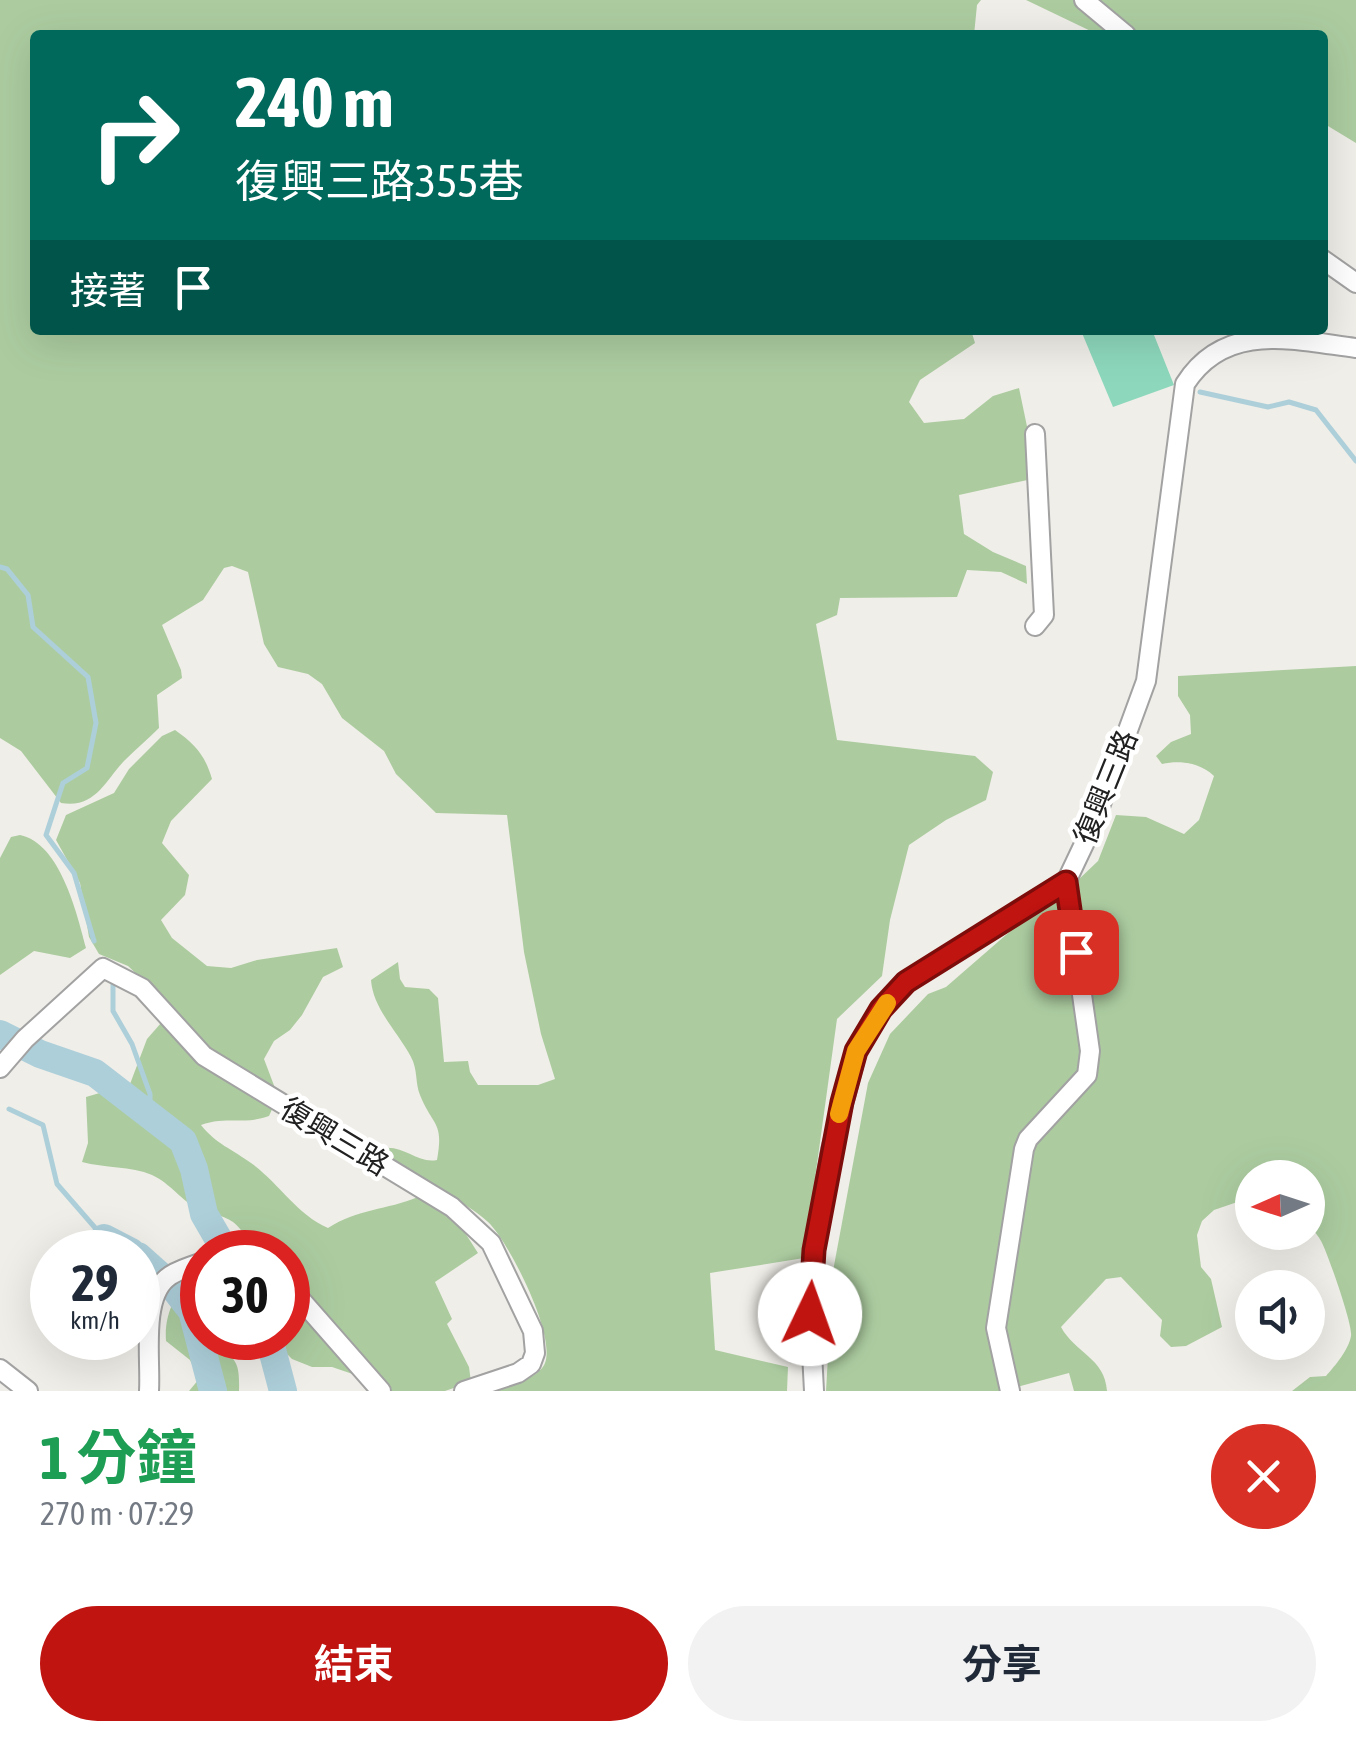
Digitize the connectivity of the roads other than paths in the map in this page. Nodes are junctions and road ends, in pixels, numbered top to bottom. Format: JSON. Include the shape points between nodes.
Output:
{"nodes":[{"id":1,"x":1084,"y":0,"type":"edge"},
{"id":2,"x":1120,"y":30,"type":"edge"},
{"id":3,"x":1328,"y":263,"type":"edge"},
{"id":4,"x":1356,"y":283,"type":"edge"},
{"id":5,"x":1300,"y":336,"type":"edge"},
{"id":6,"x":1356,"y":348,"type":"edge"},
{"id":7,"x":1034,"y":434,"type":"dead end"},
{"id":8,"x":1035,"y":626,"type":"dead end"},
{"id":9,"x":1066,"y":882,"type":"junction"},
{"id":10,"x":0,"y":1068,"type":"edge"},
{"id":11,"x":180,"y":1273,"type":"edge"},
{"id":12,"x":310,"y":1310,"type":"edge"},
{"id":13,"x":0,"y":1369,"type":"edge"},
{"id":14,"x":28,"y":1391,"type":"edge"},
{"id":15,"x":149,"y":1391,"type":"edge"},
{"id":16,"x":380,"y":1391,"type":"edge"},
{"id":17,"x":464,"y":1391,"type":"edge"},
{"id":18,"x":814,"y":1391,"type":"edge"},
{"id":19,"x":1010,"y":1391,"type":"edge"}],
"edges":[{"from":1,"to":2,"type":"street"},
{"from":3,"to":4,"type":"street"},
{"from":5,"to":6,"type":"street","name":"復興三路"},
{"from":5,"to":9,"type":"street","name":"復興三路","via":[[1234,343],[1198,364],[1185,384],[1146,681]]},
{"from":7,"to":8,"type":"street","via":[[1044,614]]},
{"from":9,"to":18,"type":"street","name":"復興三路","via":[[906,982],[856,1051],[814,1250]]},
{"from":9,"to":19,"type":"street","via":[[1088,1075],[1024,1149],[996,1328]]},
{"from":10,"to":17,"type":"street","name":"復興三路","via":[[103,968],[142,988],[204,1056],[452,1206],[491,1242],[536,1341],[530,1364],[518,1374]]},
{"from":11,"to":15,"type":"street","via":[[163,1281],[150,1308]]},
{"from":12,"to":16,"type":"street"},
{"from":13,"to":14,"type":"street"}]}
